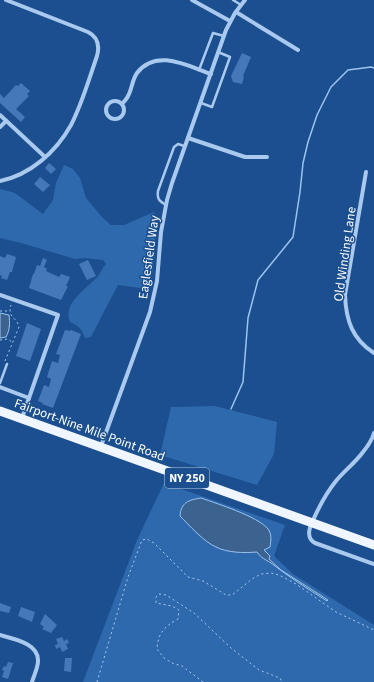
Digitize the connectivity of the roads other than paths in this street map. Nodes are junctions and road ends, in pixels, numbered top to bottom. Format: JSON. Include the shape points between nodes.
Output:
{"nodes":[{"id":1,"x":6,"y":0,"type":"edge"},
{"id":2,"x":192,"y":0,"type":"edge"},
{"id":3,"x":233,"y":0,"type":"edge"},
{"id":4,"x":245,"y":0,"type":"edge"},
{"id":5,"x":241,"y":5,"type":"junction"},
{"id":6,"x":236,"y":12,"type":"junction"},
{"id":7,"x":230,"y":21,"type":"junction"},
{"id":8,"x":224,"y":36,"type":"junction"},
{"id":9,"x":298,"y":50,"type":"dead end"},
{"id":10,"x":218,"y":52,"type":"junction"},
{"id":11,"x":199,"y":70,"type":"junction"},
{"id":12,"x":211,"y":74,"type":"junction"},
{"id":13,"x":201,"y":103,"type":"junction"},
{"id":14,"x":122,"y":104,"type":"junction"},
{"id":15,"x":0,"y":115,"type":"edge"},
{"id":16,"x":6,"y":120,"type":"junction"},
{"id":17,"x":0,"y":127,"type":"edge"},
{"id":18,"x":188,"y":138,"type":"junction"},
{"id":19,"x":185,"y":146,"type":"junction"},
{"id":20,"x":45,"y":157,"type":"junction"},
{"id":21,"x":267,"y":157,"type":"dead end"},
{"id":22,"x":366,"y":172,"type":"dead end"},
{"id":23,"x":0,"y":181,"type":"edge"},
{"id":24,"x":166,"y":205,"type":"junction"},
{"id":25,"x":0,"y":295,"type":"edge"},
{"id":26,"x":374,"y":353,"type":"edge"},
{"id":27,"x":7,"y":364,"type":"dead end"},
{"id":28,"x":0,"y":384,"type":"edge"},
{"id":29,"x":0,"y":387,"type":"edge"},
{"id":30,"x":29,"y":398,"type":"junction"},
{"id":31,"x":0,"y":411,"type":"edge"},
{"id":32,"x":22,"y":418,"type":"junction"},
{"id":33,"x":374,"y":434,"type":"edge"},
{"id":34,"x":101,"y":446,"type":"junction"},
{"id":35,"x":312,"y":522,"type":"junction"},
{"id":36,"x":374,"y":545,"type":"edge"},
{"id":37,"x":374,"y":564,"type":"edge"},
{"id":38,"x":0,"y":634,"type":"edge"},
{"id":39,"x":32,"y":682,"type":"edge"}],
"edges":[{"from":1,"to":20,"type":"street","via":[[93,34],[98,43],[97,56],[70,125]]},
{"from":2,"to":7,"type":"street"},
{"from":3,"to":5,"type":"lane"},
{"from":4,"to":5,"type":"street","name":"Eaglesfield Way"},
{"from":5,"to":6,"type":"street","name":"Eaglesfield Way"},
{"from":6,"to":7,"type":"street","name":"Eaglesfield Way"},
{"from":6,"to":9,"type":"street"},
{"from":7,"to":8,"type":"street","name":"Eaglesfield Way"},
{"from":8,"to":10,"type":"street","name":"Eaglesfield Way"},
{"from":8,"to":11,"type":"lane","via":[[212,34]]},
{"from":10,"to":12,"type":"street","name":"Eaglesfield Way"},
{"from":10,"to":13,"type":"lane","via":[[230,57],[212,106]]},
{"from":11,"to":12,"type":"street"},
{"from":11,"to":14,"type":"street","via":[[169,60],[151,62],[137,74],[128,97]]},
{"from":12,"to":13,"type":"street","name":"Eaglesfield Way"},
{"from":13,"to":18,"type":"street","name":"Eaglesfield Way"},
{"from":14,"to":14,"type":"street","via":[[117,100],[108,103],[106,112],[109,117],[120,118],[124,109]]},
{"from":15,"to":16,"type":"street"},
{"from":16,"to":17,"type":"street"},
{"from":16,"to":20,"type":"street"},
{"from":18,"to":19,"type":"street","name":"Eaglesfield Way"},
{"from":18,"to":21,"type":"street","via":[[245,157]]},
{"from":19,"to":24,"type":"street","name":"Eaglesfield Way"},
{"from":19,"to":24,"type":"lane","via":[[178,144],[174,147],[158,191],[157,198]]},
{"from":20,"to":23,"type":"street","via":[[30,170]]},
{"from":22,"to":26,"type":"street","name":"Old Winding Lane","via":[[345,295],[350,325],[362,345]]},
{"from":24,"to":34,"type":"street","name":"Eaglesfield Way","via":[[155,293],[150,312]]},
{"from":25,"to":30,"type":"street","via":[[58,315]]},
{"from":27,"to":28,"type":"lane"},
{"from":29,"to":30,"type":"street"},
{"from":30,"to":32,"type":"street"},
{"from":31,"to":32,"type":"main road","name":"Fairport-Nine Mile Point Road","number":"NY 250"},
{"from":32,"to":34,"type":"main road","name":"Fairport-Nine Mile Point Road","number":"NY 250"},
{"from":33,"to":35,"type":"street","via":[[362,453],[325,495]]},
{"from":34,"to":35,"type":"main road","name":"Fairport-Nine Mile Point Road","number":"NY 250"},
{"from":35,"to":36,"type":"main road","name":"Fairport-Nine Mile Point Road","number":"NY 250"},
{"from":35,"to":37,"type":"street","via":[[309,534],[312,542]]},
{"from":38,"to":39,"type":"street","via":[[28,645],[38,655]]}]}
